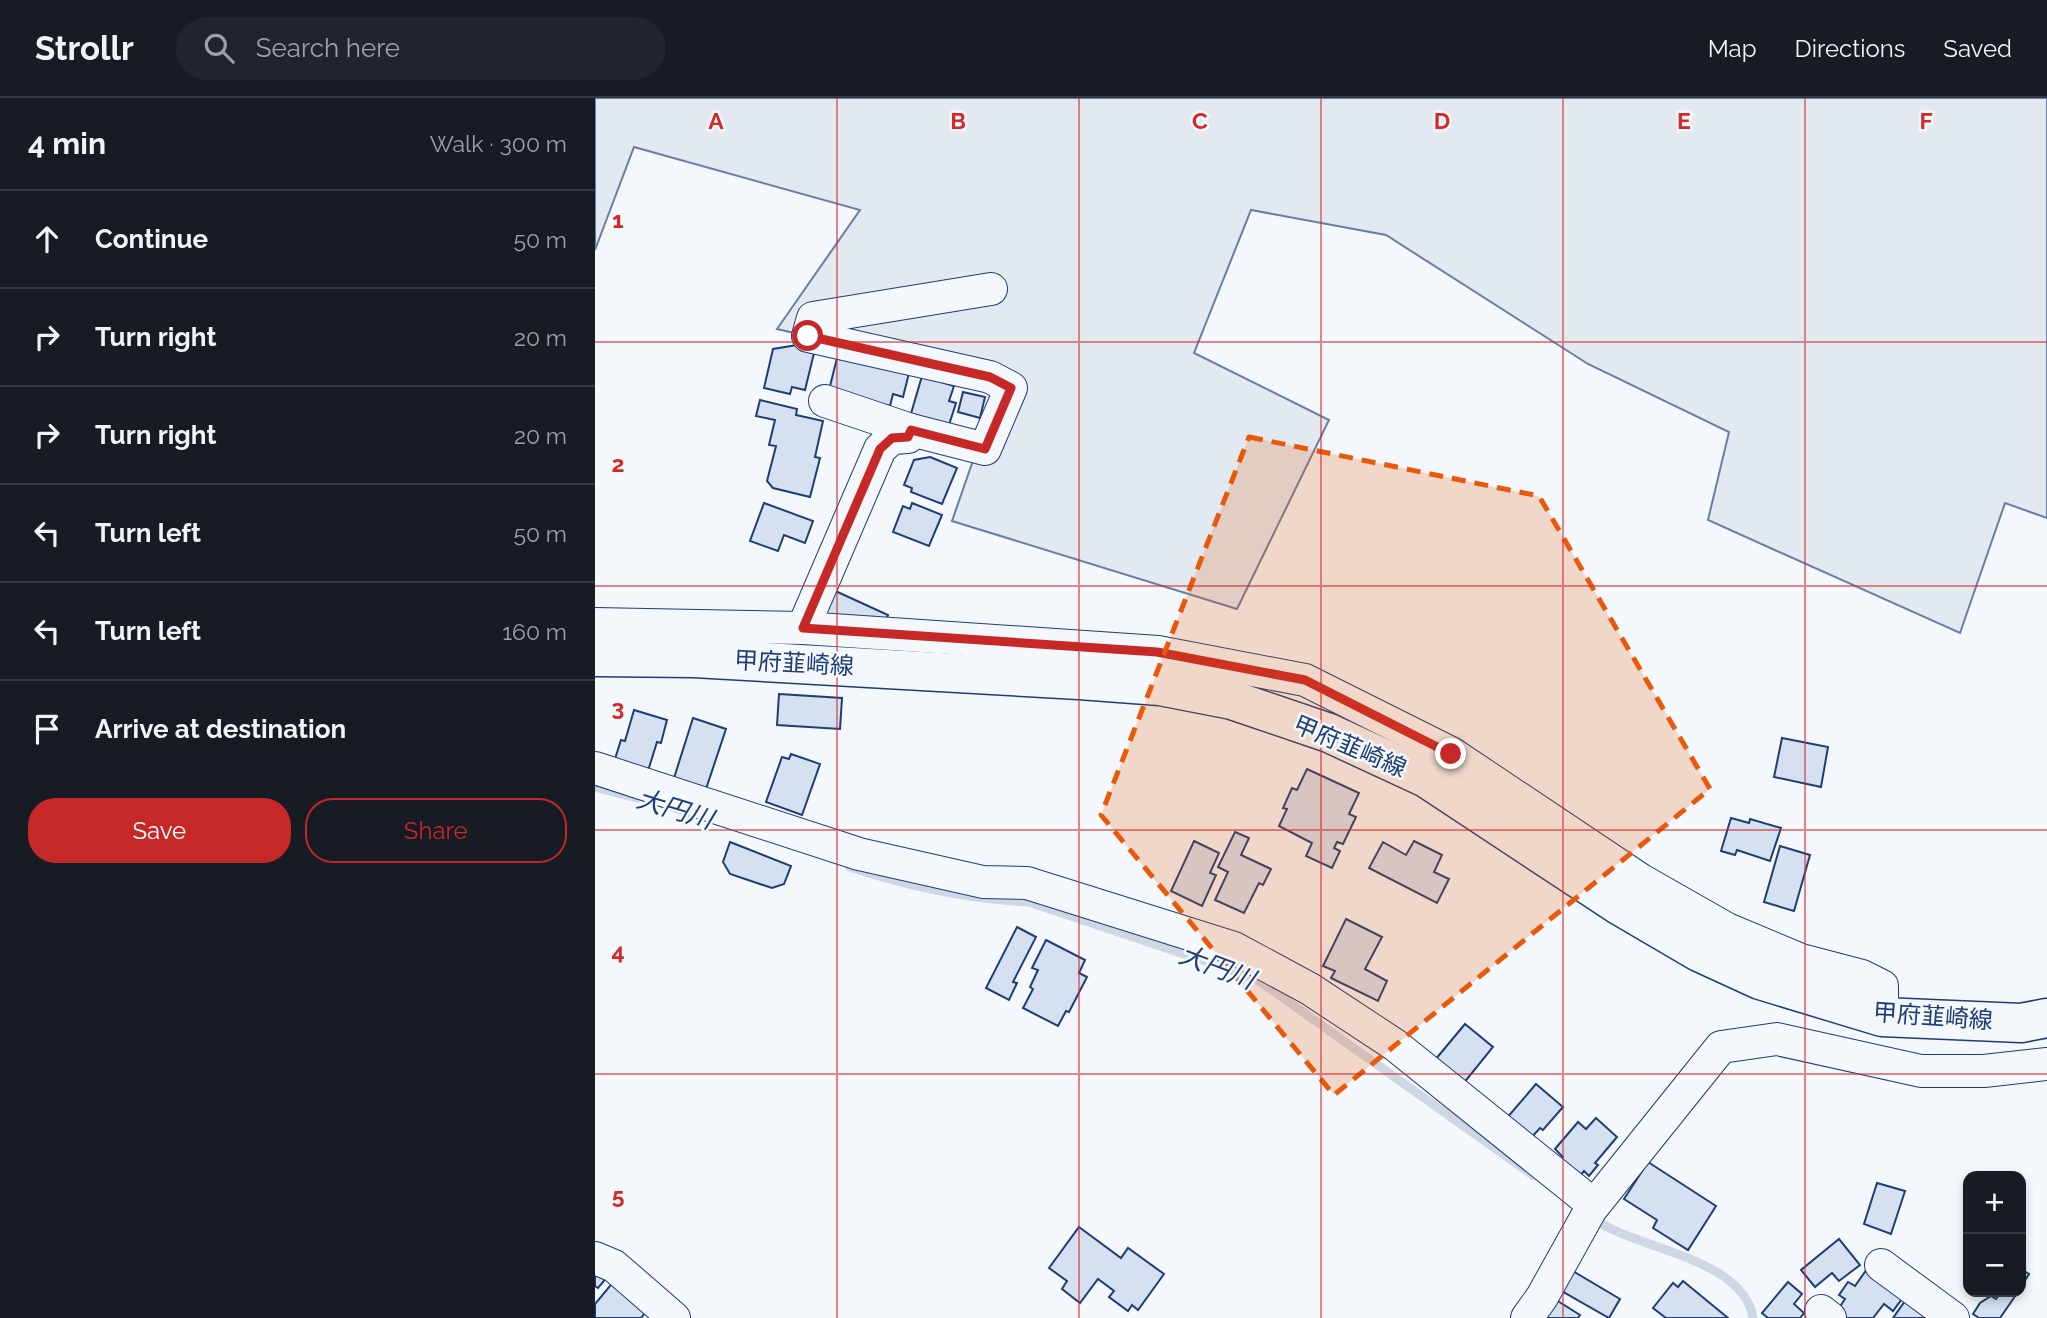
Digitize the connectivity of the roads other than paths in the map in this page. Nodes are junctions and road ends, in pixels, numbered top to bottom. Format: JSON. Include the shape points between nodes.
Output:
{"nodes":[{"id":1,"x":991,"y":289,"type":"dead end"},
{"id":2,"x":825,"y":401,"type":"dead end"},
{"id":3,"x":911,"y":430,"type":"junction"},
{"id":4,"x":595,"y":624,"type":"edge"},
{"id":5,"x":803,"y":628,"type":"junction"},
{"id":6,"x":595,"y":657,"type":"edge"},
{"id":7,"x":595,"y":768,"type":"edge"},
{"id":8,"x":1882,"y":1017,"type":"junction"},
{"id":9,"x":2047,"y":1018,"type":"edge"},
{"id":10,"x":2047,"y":1063,"type":"edge"},
{"id":11,"x":1589,"y":1212,"type":"junction"},
{"id":12,"x":595,"y":1258,"type":"edge"},
{"id":13,"x":1881,"y":1265,"type":"dead end"},
{"id":14,"x":674,"y":1318,"type":"edge"},
{"id":15,"x":1527,"y":1318,"type":"edge"},
{"id":16,"x":1953,"y":1318,"type":"edge"}],
"edges":[{"from":1,"to":3,"type":"street","via":[[813,318],[808,336],[990,377],[1011,388],[985,449]]},
{"from":2,"to":3,"type":"street"},
{"from":3,"to":5,"type":"street","via":[[908,437],[892,438],[880,449]]},
{"from":4,"to":5,"type":"street"},
{"from":5,"to":8,"type":"street","via":[[1157,652],[1305,680],[1451,754],[1640,880],[1727,929],[1801,961],[1863,976],[1882,986]]},
{"from":6,"to":8,"type":"main road","name":"甲府韮崎線","via":[[694,658],[1080,680],[1160,686],[1233,700],[1329,733],[1426,778],[1617,904],[1699,952],[1760,980]]},
{"from":7,"to":11,"type":"street","via":[[748,829],[983,882],[1027,883],[1234,948],[1310,989],[1395,1045]]},
{"from":8,"to":9,"type":"main road","name":"甲府韮崎線","via":[[2021,1023]]},
{"from":10,"to":11,"type":"street","via":[[1984,1071],[1921,1070],[1777,1039],[1721,1047]]},
{"from":11,"to":15,"type":"street"},
{"from":12,"to":14,"type":"street","via":[[614,1266]]},
{"from":13,"to":16,"type":"street"}]}
